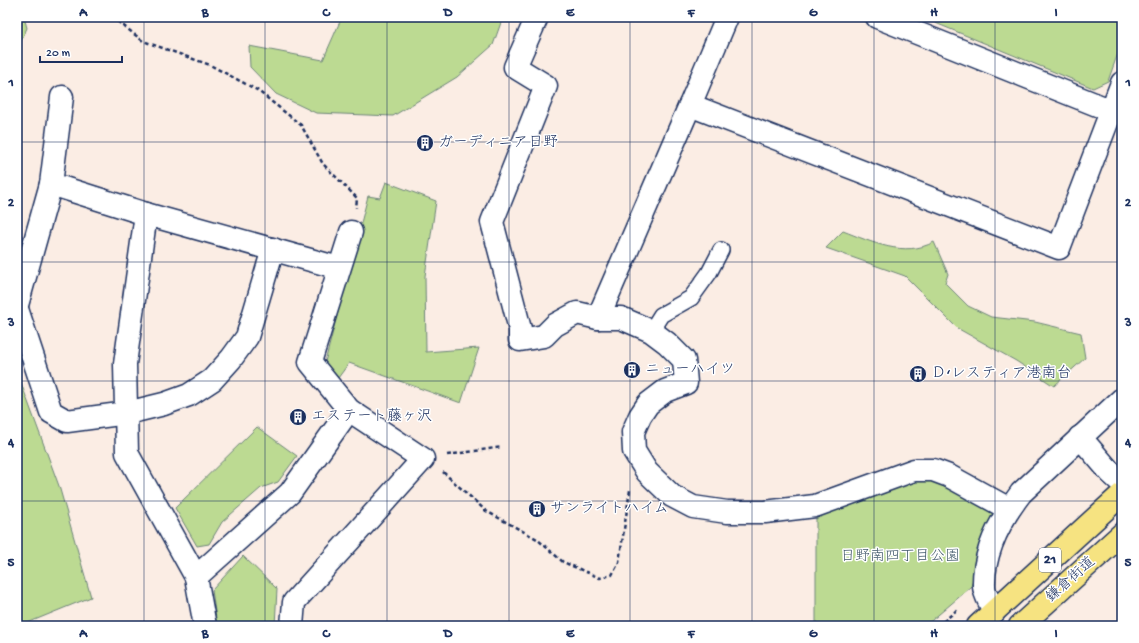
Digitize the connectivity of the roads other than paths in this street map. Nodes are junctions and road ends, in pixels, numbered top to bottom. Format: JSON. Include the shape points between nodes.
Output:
{"nodes":[{"id":1,"x":537,"y":17,"type":"edge"},
{"id":2,"x":727,"y":17,"type":"edge"},
{"id":3,"x":877,"y":17,"type":"edge"},
{"id":4,"x":1122,"y":83,"type":"edge"},
{"id":5,"x":62,"y":97,"type":"dead end"},
{"id":6,"x":690,"y":105,"type":"junction"},
{"id":7,"x":1112,"y":111,"type":"junction"},
{"id":8,"x":51,"y":184,"type":"junction"},
{"id":9,"x":146,"y":214,"type":"junction"},
{"id":10,"x":351,"y":232,"type":"road end"},
{"id":11,"x":274,"y":249,"type":"junction"},
{"id":12,"x":721,"y":250,"type":"dead end"},
{"id":13,"x":339,"y":268,"type":"junction"},
{"id":14,"x":17,"y":305,"type":"edge"},
{"id":15,"x":17,"y":309,"type":"edge"},
{"id":16,"x":598,"y":318,"type":"junction"},
{"id":17,"x":651,"y":331,"type":"junction"},
{"id":18,"x":1122,"y":399,"type":"edge"},
{"id":19,"x":349,"y":410,"type":"junction"},
{"id":20,"x":127,"y":413,"type":"junction"},
{"id":21,"x":1080,"y":437,"type":"junction"},
{"id":22,"x":1122,"y":482,"type":"edge"},
{"id":23,"x":1122,"y":494,"type":"edge"},
{"id":24,"x":1009,"y":509,"type":"junction"},
{"id":25,"x":1122,"y":534,"type":"edge"},
{"id":26,"x":196,"y":577,"type":"junction"},
{"id":27,"x":994,"y":612,"type":"junction"},
{"id":28,"x":205,"y":626,"type":"edge"},
{"id":29,"x":292,"y":626,"type":"edge"},
{"id":30,"x":978,"y":626,"type":"edge"},
{"id":31,"x":1020,"y":626,"type":"edge"}],
"edges":[{"from":1,"to":16,"type":"street","via":[[515,67],[546,86],[492,222],[520,329],[520,340],[544,336],[555,325],[577,313]]},
{"from":2,"to":6,"type":"street"},
{"from":3,"to":7,"type":"street"},
{"from":4,"to":7,"type":"street"},
{"from":5,"to":8,"type":"street"},
{"from":6,"to":7,"type":"street","via":[[1059,248]]},
{"from":6,"to":16,"type":"street"},
{"from":8,"to":9,"type":"street"},
{"from":8,"to":14,"type":"street"},
{"from":9,"to":11,"type":"street"},
{"from":9,"to":20,"type":"street","via":[[125,364]]},
{"from":10,"to":13,"type":"street"},
{"from":11,"to":13,"type":"street"},
{"from":11,"to":20,"type":"street","via":[[247,337],[212,380],[189,395]]},
{"from":12,"to":17,"type":"lane","via":[[709,273],[691,298],[661,315]]},
{"from":13,"to":19,"type":"street","via":[[310,362]]},
{"from":15,"to":20,"type":"street","via":[[51,412],[67,421]]},
{"from":16,"to":17,"type":"street","via":[[621,318]]},
{"from":17,"to":24,"type":"street","via":[[667,342],[684,360],[686,383],[666,391],[648,404],[633,432],[634,451],[638,461],[672,496],[693,507],[727,512],[765,512],[815,506],[914,470],[933,470]]},
{"from":18,"to":21,"type":"street"},
{"from":19,"to":26,"type":"street","via":[[290,493]]},
{"from":19,"to":29,"type":"street","via":[[423,459],[294,602]]},
{"from":20,"to":26,"type":"street","via":[[127,453]]},
{"from":21,"to":22,"type":"street"},
{"from":21,"to":24,"type":"street","via":[[1021,493]]},
{"from":23,"to":27,"type":"main road","name":"鎌倉街道","number":"21"},
{"from":24,"to":27,"type":"street","via":[[994,538],[986,565],[984,587]]},
{"from":25,"to":31,"type":"main road","name":"鎌倉街道","number":"21"},
{"from":26,"to":28,"type":"street"},
{"from":27,"to":30,"type":"main road","name":"鎌倉街道","number":"21"}]}
